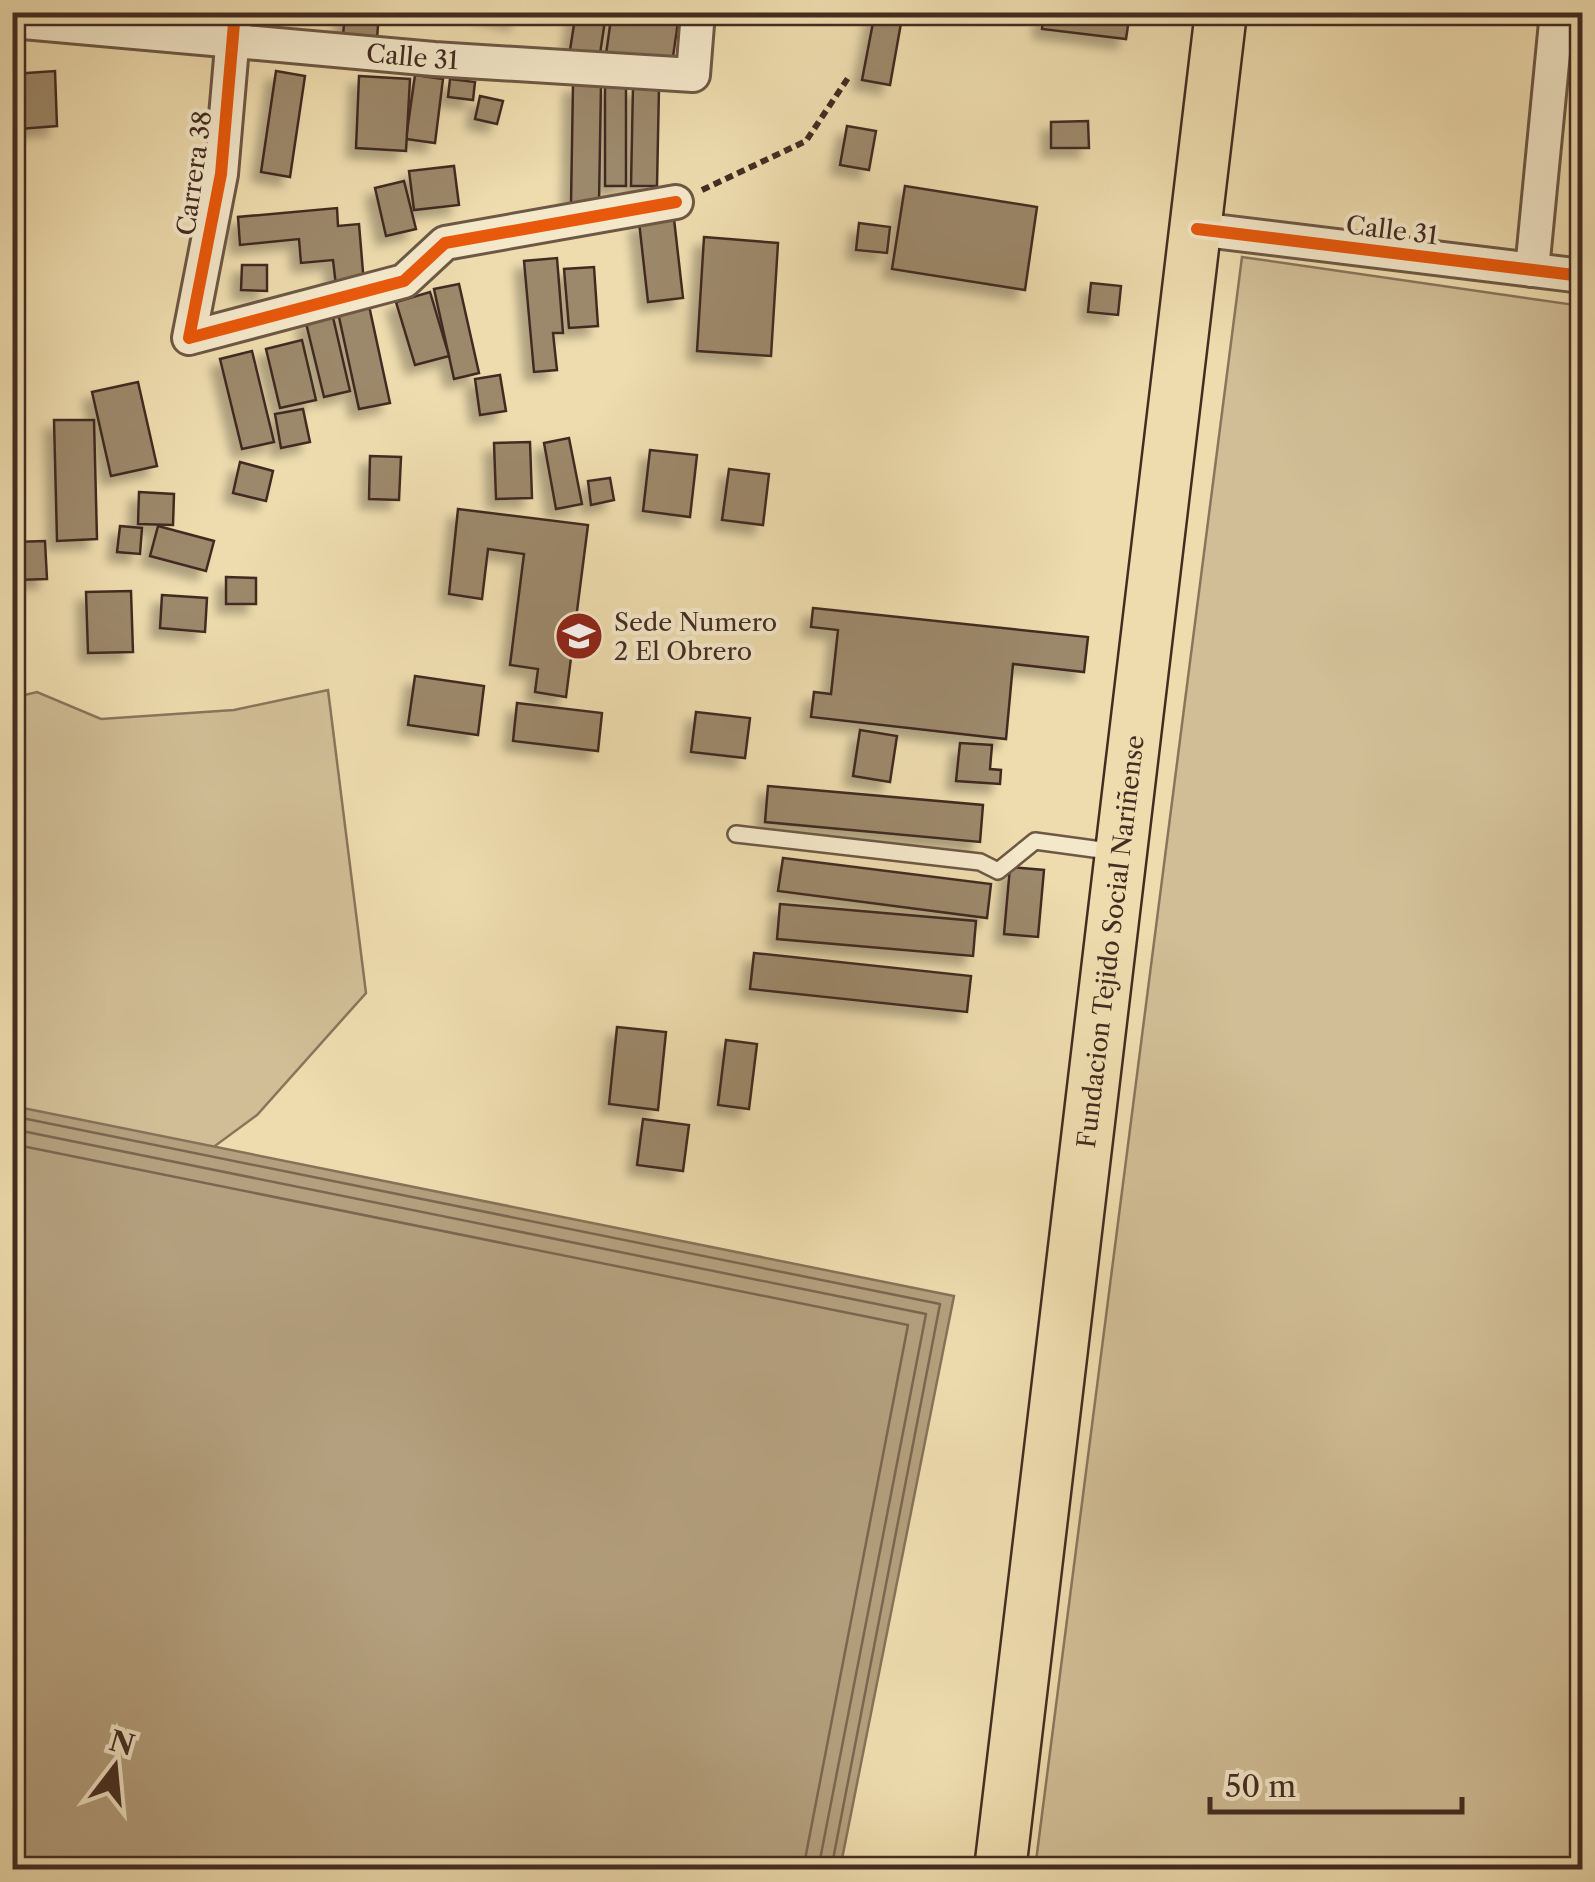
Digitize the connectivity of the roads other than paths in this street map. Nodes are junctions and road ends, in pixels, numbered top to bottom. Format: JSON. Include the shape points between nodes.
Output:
{"nodes":[{"id":1,"x":698,"y":12,"type":"edge"},
{"id":2,"x":1221,"y":12,"type":"edge"},
{"id":3,"x":1558,"y":12,"type":"edge"},
{"id":4,"x":12,"y":21,"type":"edge"},
{"id":5,"x":233,"y":25,"type":"edge"},
{"id":6,"x":676,"y":202,"type":"road end"},
{"id":7,"x":1197,"y":230,"type":"junction"},
{"id":8,"x":1532,"y":270,"type":"junction"},
{"id":9,"x":1582,"y":276,"type":"edge"},
{"id":10,"x":736,"y":834,"type":"dead end"},
{"id":11,"x":1124,"y":854,"type":"junction"},
{"id":12,"x":1000,"y":1870,"type":"edge"}],
"edges":[{"from":1,"to":5,"type":"street","name":"Calle 31","via":[[693,75],[434,58]]},
{"from":2,"to":7,"type":"main road","name":"Fundacion Tejido Social Nariñense"},
{"from":3,"to":8,"type":"street"},
{"from":4,"to":5,"type":"street","name":"Calle 31"},
{"from":5,"to":6,"type":"street","name":"Carrera 38","via":[[220,174],[189,338],[404,281],[446,243]]},
{"from":7,"to":8,"type":"street","name":"Calle 31"},
{"from":7,"to":11,"type":"main road","name":"Fundacion Tejido Social Nariñense"},
{"from":8,"to":9,"type":"street","name":"Calle 31"},
{"from":10,"to":11,"type":"lane","via":[[980,862],[998,871],[1035,841]]},
{"from":11,"to":12,"type":"main road","name":"Fundacion Tejido Social Nariñense"}]}
